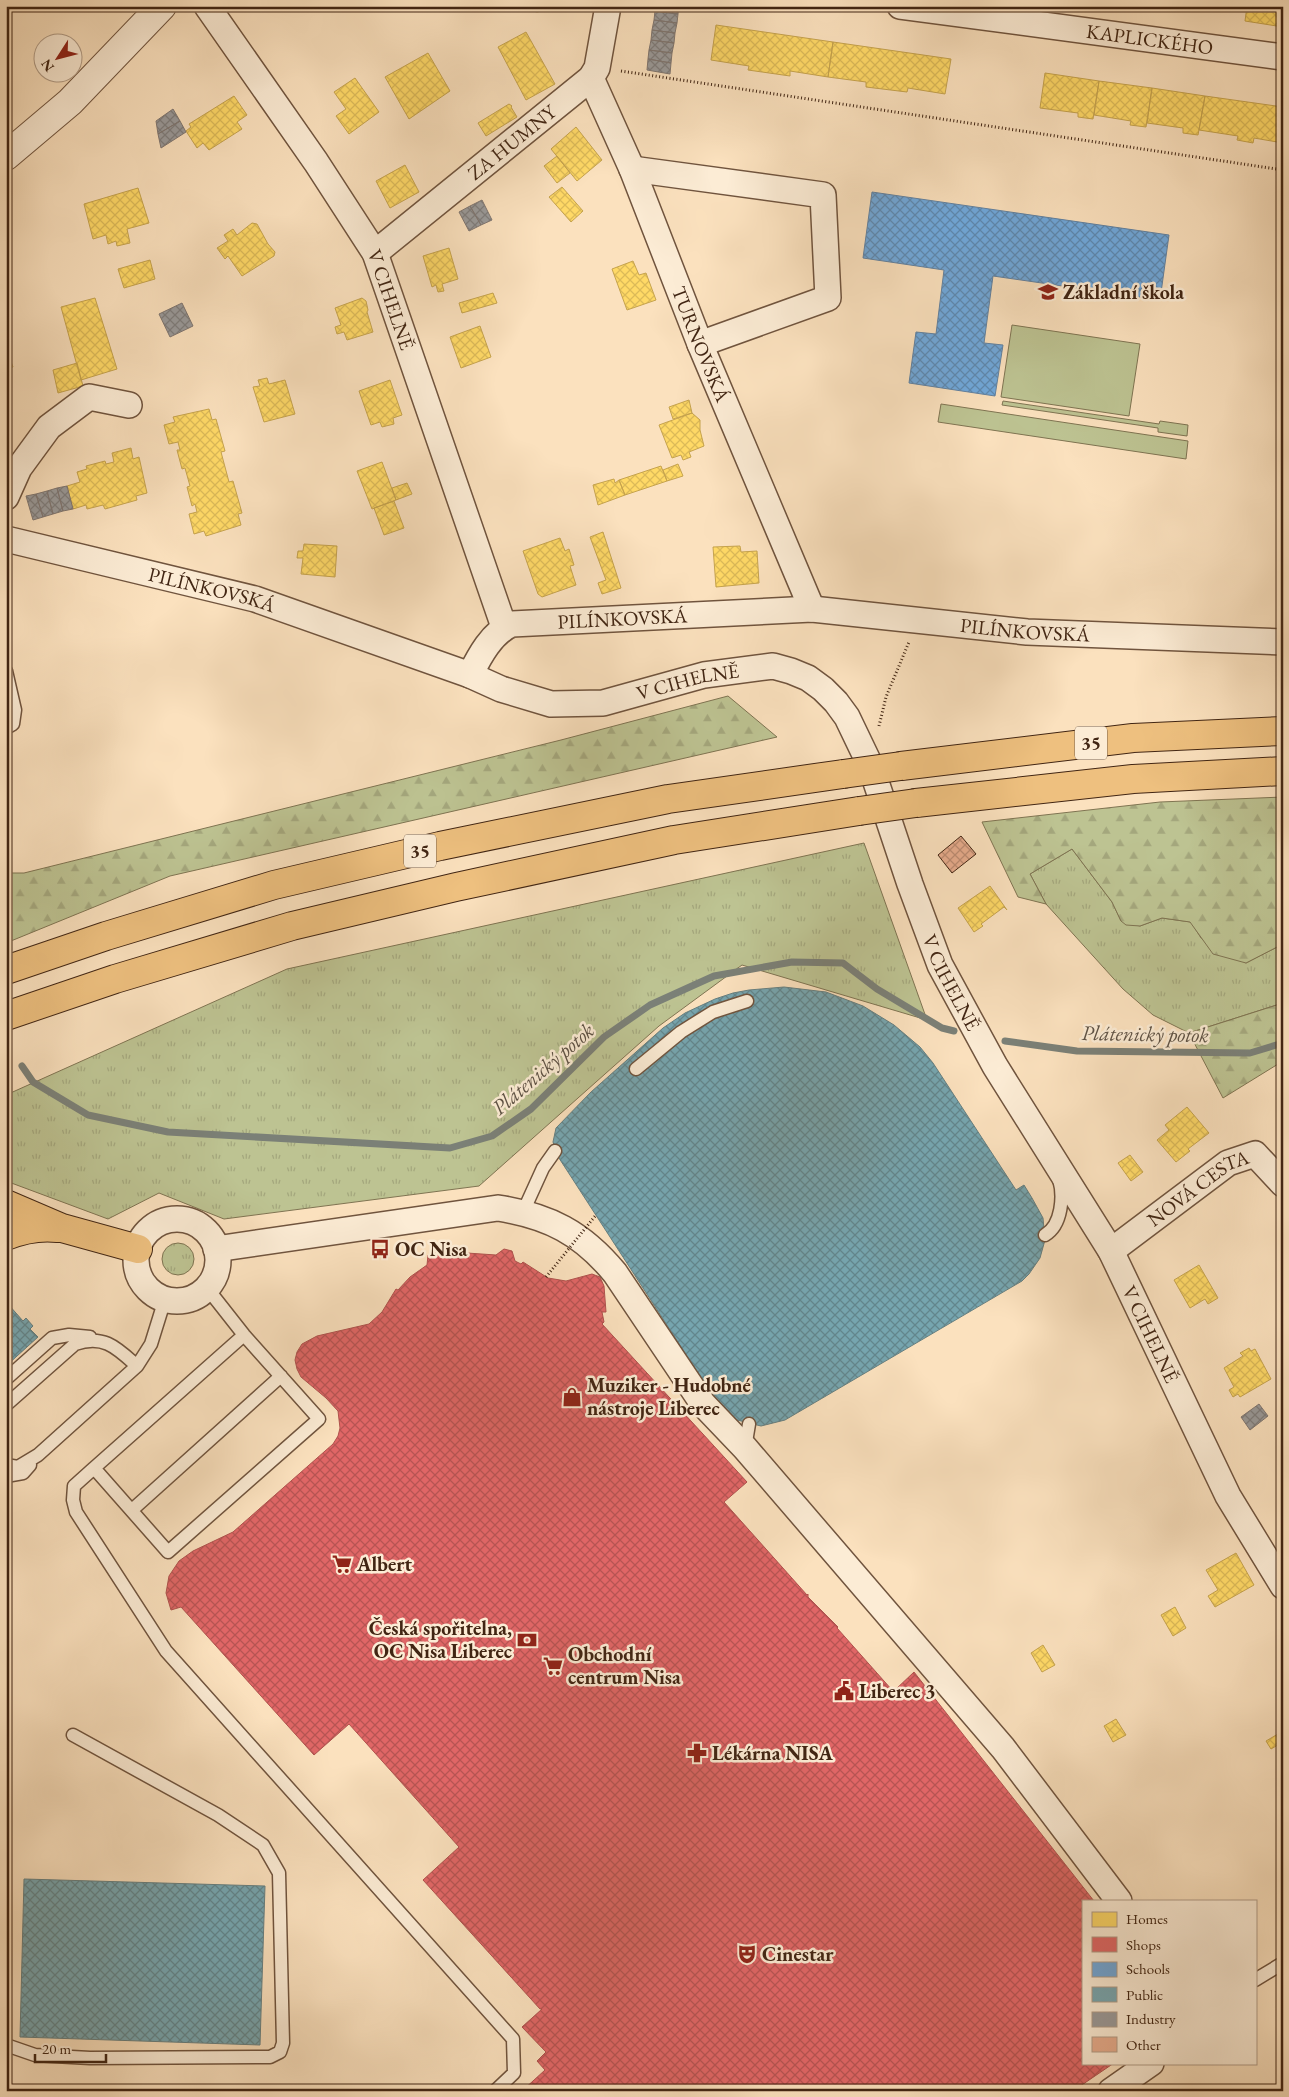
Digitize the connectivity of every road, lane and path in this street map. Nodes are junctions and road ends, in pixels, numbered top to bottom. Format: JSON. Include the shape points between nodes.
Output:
{"nodes":[{"id":1,"x":162,"y":6,"type":"edge"},
{"id":2,"x":207,"y":6,"type":"edge"},
{"id":3,"x":608,"y":6,"type":"edge"},
{"id":4,"x":900,"y":6,"type":"edge"},
{"id":5,"x":1283,"y":57,"type":"edge"},
{"id":6,"x":594,"y":73,"type":"junction"},
{"id":7,"x":6,"y":156,"type":"edge"},
{"id":8,"x":632,"y":169,"type":"junction"},
{"id":9,"x":1283,"y":170,"type":"edge"},
{"id":10,"x":375,"y":253,"type":"junction"},
{"id":11,"x":700,"y":344,"type":"junction"},
{"id":12,"x":128,"y":405,"type":"dead end"},
{"id":13,"x":6,"y":497,"type":"edge"},
{"id":14,"x":6,"y":539,"type":"edge"},
{"id":15,"x":812,"y":609,"type":"junction"},
{"id":16,"x":918,"y":620,"type":"junction"},
{"id":17,"x":504,"y":627,"type":"junction"},
{"id":18,"x":1283,"y":642,"type":"edge"},
{"id":19,"x":6,"y":671,"type":"edge"},
{"id":20,"x":470,"y":675,"type":"junction"},
{"id":21,"x":6,"y":728,"type":"edge"},
{"id":22,"x":1283,"y":731,"type":"edge"},
{"id":23,"x":862,"y":750,"type":"junction"},
{"id":24,"x":1283,"y":770,"type":"edge"},
{"id":25,"x":6,"y":970,"type":"edge"},
{"id":26,"x":115,"y":979,"type":"junction"},
{"id":27,"x":747,"y":1001,"type":"dead end"},
{"id":28,"x":6,"y":1016,"type":"edge"},
{"id":29,"x":6,"y":1033,"type":"edge"},
{"id":30,"x":636,"y":1069,"type":"dead end"},
{"id":31,"x":555,"y":1151,"type":"dead end"},
{"id":32,"x":1055,"y":1162,"type":"junction"},
{"id":33,"x":1283,"y":1184,"type":"edge"},
{"id":34,"x":6,"y":1204,"type":"edge"},
{"id":35,"x":523,"y":1212,"type":"junction"},
{"id":36,"x":596,"y":1216,"type":"dead end"},
{"id":37,"x":62,"y":1228,"type":"junction"},
{"id":38,"x":10,"y":1233,"type":"edge"},
{"id":39,"x":1045,"y":1235,"type":"dead end"},
{"id":40,"x":138,"y":1248,"type":"junction"},
{"id":41,"x":216,"y":1249,"type":"junction"},
{"id":42,"x":1111,"y":1251,"type":"junction"},
{"id":43,"x":546,"y":1277,"type":"dead end"},
{"id":44,"x":206,"y":1288,"type":"junction"},
{"id":45,"x":165,"y":1299,"type":"junction"},
{"id":46,"x":244,"y":1335,"type":"junction"},
{"id":47,"x":100,"y":1341,"type":"junction"},
{"id":48,"x":137,"y":1366,"type":"junction"},
{"id":49,"x":281,"y":1376,"type":"junction"},
{"id":50,"x":6,"y":1379,"type":"edge"},
{"id":51,"x":6,"y":1405,"type":"edge"},
{"id":52,"x":749,"y":1424,"type":"dead end"},
{"id":53,"x":745,"y":1448,"type":"junction"},
{"id":54,"x":38,"y":1455,"type":"junction"},
{"id":55,"x":6,"y":1465,"type":"edge"},
{"id":56,"x":94,"y":1468,"type":"junction"},
{"id":57,"x":6,"y":1476,"type":"edge"},
{"id":58,"x":132,"y":1510,"type":"junction"},
{"id":59,"x":1283,"y":1586,"type":"edge"},
{"id":60,"x":72,"y":1735,"type":"dead end"},
{"id":61,"x":1118,"y":1900,"type":"edge"},
{"id":62,"x":1283,"y":1963,"type":"edge"},
{"id":63,"x":1256,"y":1979,"type":"edge"},
{"id":64,"x":6,"y":2045,"type":"edge"},
{"id":65,"x":1150,"y":2064,"type":"edge"},
{"id":66,"x":495,"y":2091,"type":"edge"},
{"id":67,"x":1111,"y":2091,"type":"edge"}],
"edges":[{"from":1,"to":7,"type":"street","via":[[70,102]]},
{"from":2,"to":10,"type":"street","name":"V CIHELNĚ"},
{"from":3,"to":6,"type":"street"},
{"from":4,"to":5,"type":"street","name":"KAPLICKÉHO"},
{"from":6,"to":8,"type":"street","name":"TURNOVSKÁ"},
{"from":6,"to":9,"type":"path"},
{"from":6,"to":10,"type":"street","name":"ZA HUMNY"},
{"from":8,"to":11,"type":"street","name":"TURNOVSKÁ"},
{"from":8,"to":11,"type":"street","via":[[823,195],[828,298]]},
{"from":10,"to":17,"type":"street","name":"V CIHELNĚ"},
{"from":11,"to":15,"type":"street","name":"TURNOVSKÁ"},
{"from":12,"to":13,"type":"street","via":[[89,397],[49,427],[19,468]]},
{"from":14,"to":20,"type":"street","name":"PILÍNKOVSKÁ","via":[[255,599]]},
{"from":15,"to":16,"type":"street","name":"PILÍNKOVSKÁ"},
{"from":15,"to":17,"type":"street","name":"PILÍNKOVSKÁ","via":[[512,624]]},
{"from":16,"to":18,"type":"street","name":"PILÍNKOVSKÁ","via":[[1027,632]]},
{"from":16,"to":23,"type":"path","via":[[886,697],[876,736]]},
{"from":17,"to":20,"type":"street","via":[[481,654]]},
{"from":19,"to":21,"type":"lane","via":[[15,710],[13,724]]},
{"from":20,"to":23,"type":"street","name":"V CIHELNĚ","via":[[501,689],[551,704],[602,703],[704,675],[774,666],[808,678],[823,689],[847,717]]},
{"from":22,"to":25,"type":"highway","number":"35","bridge":true,"via":[[1133,738],[901,766],[668,800],[274,885]]},
{"from":23,"to":32,"type":"street","name":"V CIHELNĚ","via":[[940,965],[995,1066]]},
{"from":24,"to":26,"type":"highway","number":"35","bridge":true,"via":[[1133,779],[916,803],[674,840],[292,926]]},
{"from":26,"to":28,"type":"highway","number":"35"},
{"from":26,"to":29,"type":"highway"},
{"from":27,"to":30,"type":"lane","via":[[713,1012],[680,1032]]},
{"from":31,"to":35,"type":"lane","via":[[543,1168]]},
{"from":32,"to":39,"type":"lane","via":[[1061,1200],[1052,1231]]},
{"from":32,"to":42,"type":"street","name":"V CIHELNĚ"},
{"from":33,"to":42,"type":"street","name":"NOVÁ CESTA","via":[[1255,1154],[1228,1163]]},
{"from":34,"to":37,"type":"highway"},
{"from":35,"to":41,"type":"street","via":[[498,1208]]},
{"from":35,"to":53,"type":"street","via":[[573,1232],[599,1254],[703,1404]]},
{"from":36,"to":43,"type":"path","bridge":true},
{"from":37,"to":38,"type":"highway"},
{"from":37,"to":40,"type":"highway"},
{"from":40,"to":41,"type":"street","via":[[152,1228],[177,1219],[201,1228]]},
{"from":40,"to":45,"type":"street","via":[[138,1274],[153,1294]]},
{"from":41,"to":44,"type":"street","via":[[214,1277]]},
{"from":42,"to":59,"type":"street","name":"V CIHELNĚ","via":[[1228,1496]]},
{"from":44,"to":45,"type":"street","via":[[187,1300]]},
{"from":44,"to":46,"type":"lane"},
{"from":45,"to":48,"type":"lane","via":[[151,1344]]},
{"from":46,"to":49,"type":"lane"},
{"from":46,"to":56,"type":"lane"},
{"from":47,"to":48,"type":"lane","via":[[114,1346]]},
{"from":47,"to":50,"type":"lane","via":[[77,1335],[52,1338]]},
{"from":47,"to":51,"type":"lane","via":[[75,1344]]},
{"from":48,"to":54,"type":"lane"},
{"from":49,"to":58,"type":"lane"},
{"from":49,"to":58,"type":"lane","via":[[319,1419],[168,1552]]},
{"from":52,"to":53,"type":"lane"},
{"from":53,"to":61,"type":"street","via":[[1003,1748]]},
{"from":54,"to":55,"type":"lane","via":[[18,1466]]},
{"from":54,"to":57,"type":"lane","via":[[23,1473]]},
{"from":56,"to":58,"type":"lane"},
{"from":56,"to":66,"type":"lane","via":[[74,1486],[76,1512],[166,1651],[512,2039],[514,2073]]},
{"from":60,"to":64,"type":"lane","via":[[218,1814],[263,1845],[279,1873],[283,2043],[280,2052],[270,2058],[90,2058],[35,2055]]},
{"from":62,"to":63,"type":"lane"},
{"from":65,"to":67,"type":"street"}]}
